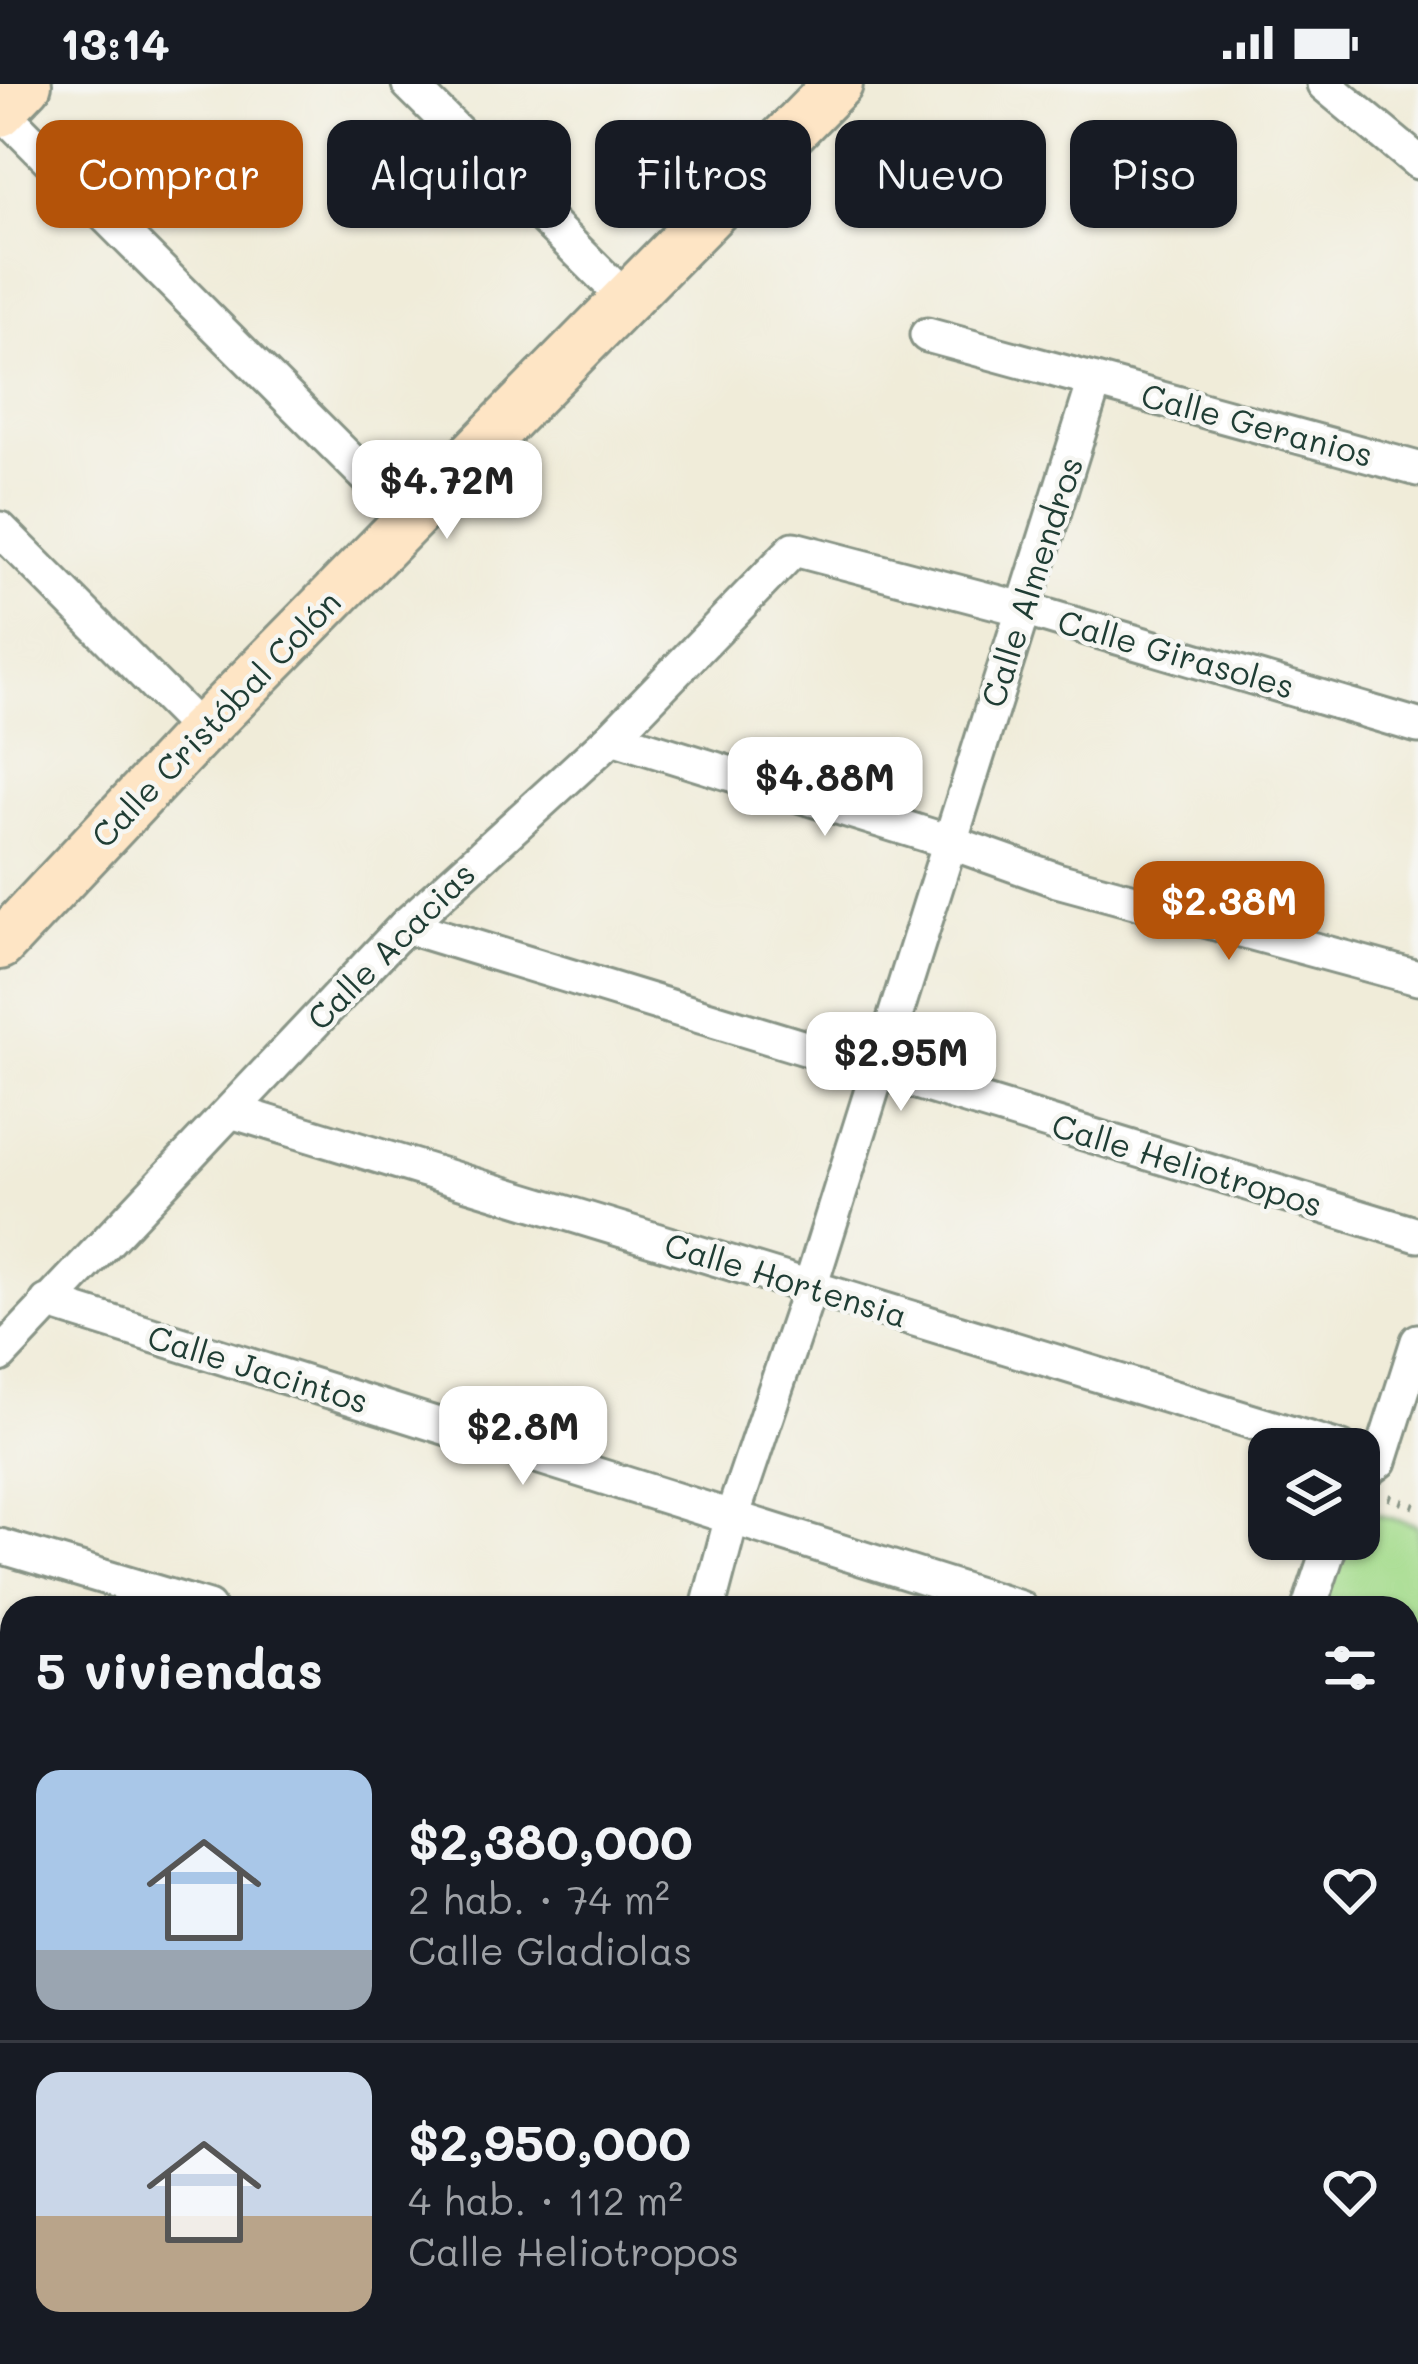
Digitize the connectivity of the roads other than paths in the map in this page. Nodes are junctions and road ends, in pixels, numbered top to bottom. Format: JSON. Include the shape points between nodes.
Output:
{"nodes":[{"id":1,"x":27,"y":84,"type":"edge"},
{"id":2,"x":409,"y":84,"type":"edge"},
{"id":3,"x":1324,"y":84,"type":"edge"},
{"id":4,"x":835,"y":85,"type":"edge"},
{"id":5,"x":0,"y":111,"type":"edge"},
{"id":6,"x":1418,"y":162,"type":"edge"},
{"id":7,"x":627,"y":301,"type":"junction"},
{"id":8,"x":927,"y":335,"type":"dead end"},
{"id":9,"x":1095,"y":380,"type":"junction"},
{"id":10,"x":1418,"y":469,"type":"edge"},
{"id":11,"x":410,"y":520,"type":"junction"},
{"id":12,"x":0,"y":529,"type":"edge"},
{"id":13,"x":794,"y":549,"type":"joint"},
{"id":14,"x":1024,"y":609,"type":"junction"},
{"id":15,"x":1418,"y":726,"type":"edge"},
{"id":16,"x":202,"y":731,"type":"junction"},
{"id":17,"x":613,"y":737,"type":"junction"},
{"id":18,"x":950,"y":842,"type":"junction"},
{"id":19,"x":404,"y":926,"type":"junction"},
{"id":20,"x":0,"y":944,"type":"edge"},
{"id":21,"x":1418,"y":978,"type":"edge"},
{"id":22,"x":878,"y":1071,"type":"junction"},
{"id":23,"x":231,"y":1111,"type":"junction"},
{"id":24,"x":1418,"y":1235,"type":"edge"},
{"id":25,"x":810,"y":1288,"type":"junction"},
{"id":26,"x":46,"y":1302,"type":"junction"},
{"id":27,"x":1418,"y":1341,"type":"edge"},
{"id":28,"x":0,"y":1355,"type":"edge"},
{"id":29,"x":1273,"y":1428,"type":"edge"},
{"id":30,"x":1380,"y":1431,"type":"edge"},
{"id":31,"x":732,"y":1517,"type":"junction"},
{"id":32,"x":0,"y":1546,"type":"edge"},
{"id":33,"x":1325,"y":1560,"type":"edge"},
{"id":34,"x":168,"y":1596,"type":"edge"},
{"id":35,"x":711,"y":1596,"type":"edge"},
{"id":36,"x":982,"y":1596,"type":"edge"},
{"id":37,"x":1313,"y":1596,"type":"edge"}],
"edges":[{"from":1,"to":5,"type":"main road"},
{"from":2,"to":7,"type":"street"},
{"from":3,"to":6,"type":"street"},
{"from":4,"to":7,"type":"main road","name":"Calle Cristóbal Colón"},
{"from":5,"to":11,"type":"street"},
{"from":7,"to":11,"type":"main road","name":"Calle Cristóbal Colón"},
{"from":8,"to":9,"type":"street","name":"Calle Geranios"},
{"from":9,"to":10,"type":"street","name":"Calle Geranios"},
{"from":9,"to":14,"type":"street","name":"Calle Almendros"},
{"from":11,"to":16,"type":"main road","name":"Calle Cristóbal Colón"},
{"from":12,"to":16,"type":"street"},
{"from":13,"to":14,"type":"street","name":"Calle Girasoles"},
{"from":13,"to":17,"type":"street","name":"Calle Acacias"},
{"from":14,"to":15,"type":"street","name":"Calle Girasoles"},
{"from":14,"to":18,"type":"street","name":"Calle Almendros"},
{"from":16,"to":20,"type":"main road","name":"Calle Cristóbal Colón"},
{"from":17,"to":18,"type":"street"},
{"from":17,"to":19,"type":"street","name":"Calle Acacias"},
{"from":18,"to":21,"type":"street","via":[[1057,880]]},
{"from":18,"to":22,"type":"street","name":"Calle Almendros"},
{"from":19,"to":22,"type":"street","name":"Calle Heliotropos"},
{"from":19,"to":23,"type":"street","name":"Calle Acacias"},
{"from":22,"to":24,"type":"street","name":"Calle Heliotropos"},
{"from":22,"to":25,"type":"street","name":"Calle Almendros"},
{"from":23,"to":25,"type":"street","name":"Calle Hortensia"},
{"from":23,"to":26,"type":"street","name":"Calle Acacias"},
{"from":25,"to":29,"type":"street","name":"Calle Hortensia"},
{"from":25,"to":31,"type":"street","name":"Calle Almendros"},
{"from":26,"to":28,"type":"street","name":"Calle Acacias"},
{"from":26,"to":31,"type":"street","name":"Calle Jacintos"},
{"from":27,"to":30,"type":"street"},
{"from":31,"to":35,"type":"street","name":"Calle Almendros"},
{"from":31,"to":36,"type":"street","name":"Calle Jacintos"},
{"from":32,"to":34,"type":"street"},
{"from":33,"to":37,"type":"street"}]}
